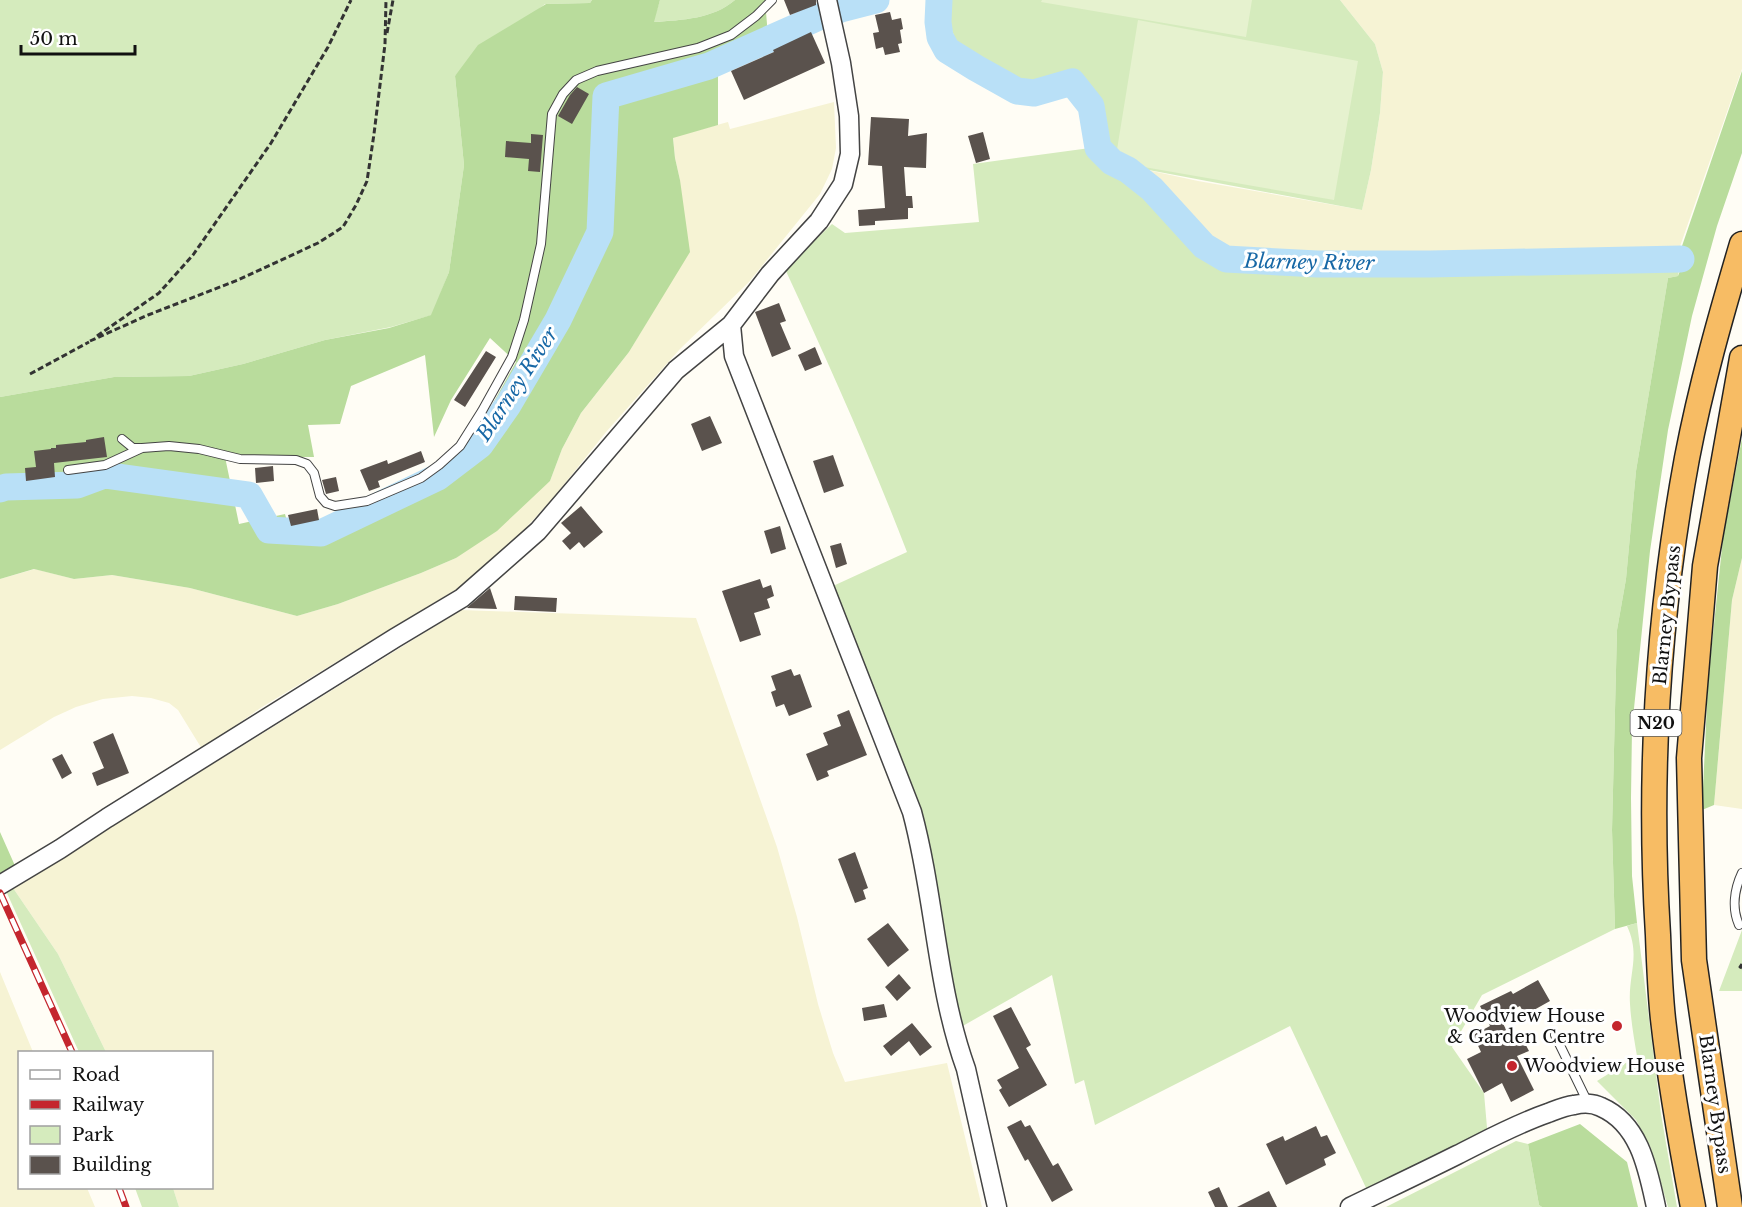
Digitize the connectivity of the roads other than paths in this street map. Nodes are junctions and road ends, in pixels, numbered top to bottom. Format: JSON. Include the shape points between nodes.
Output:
{"nodes":[{"id":1,"x":772,"y":0,"type":"edge"},
{"id":2,"x":827,"y":0,"type":"edge"},
{"id":3,"x":1742,"y":244,"type":"edge"},
{"id":4,"x":731,"y":325,"type":"junction"},
{"id":5,"x":1742,"y":358,"type":"edge"},
{"id":6,"x":122,"y":439,"type":"dead end"},
{"id":7,"x":142,"y":448,"type":"junction"},
{"id":8,"x":68,"y":470,"type":"dead end"},
{"id":9,"x":1742,"y":873,"type":"edge"},
{"id":10,"x":0,"y":885,"type":"edge"},
{"id":11,"x":1739,"y":925,"type":"dead end"},
{"id":12,"x":1555,"y":1035,"type":"dead end"},
{"id":13,"x":1589,"y":1104,"type":"junction"},
{"id":14,"x":997,"y":1207,"type":"edge"},
{"id":15,"x":1350,"y":1207,"type":"edge"},
{"id":16,"x":1656,"y":1207,"type":"edge"},
{"id":17,"x":1693,"y":1207,"type":"edge"},
{"id":18,"x":1730,"y":1207,"type":"edge"}],
"edges":[{"from":1,"to":7,"type":"lane","via":[[731,35],[698,48],[597,71],[576,81],[562,94],[552,114],[541,244],[512,357],[460,446],[422,478],[367,501],[335,506],[320,496],[314,473],[307,464],[296,460],[240,459],[169,446]]},
{"from":2,"to":4,"type":"street","via":[[848,98],[851,146],[843,184],[819,221],[770,274]]},
{"from":3,"to":17,"type":"highway","name":"Blarney Bypass","number":"N20","via":[[1708,362],[1687,458],[1670,567],[1654,759],[1654,876],[1662,1017]]},
{"from":4,"to":10,"type":"street","via":[[676,370],[538,531],[462,598]]},
{"from":4,"to":14,"type":"street","via":[[734,356],[912,812],[945,998],[966,1069]]},
{"from":5,"to":18,"type":"highway","name":"Blarney Bypass","number":"N20","via":[[1705,566],[1689,758],[1694,960]]},
{"from":6,"to":7,"type":"lane","via":[[133,448]]},
{"from":7,"to":8,"type":"lane","via":[[105,465]]},
{"from":9,"to":11,"type":"lane","via":[[1734,904]]},
{"from":12,"to":13,"type":"lane"},
{"from":13,"to":15,"type":"street","via":[[1572,1105],[1520,1123]]},
{"from":13,"to":16,"type":"street","via":[[1609,1112],[1638,1143]]}]}
